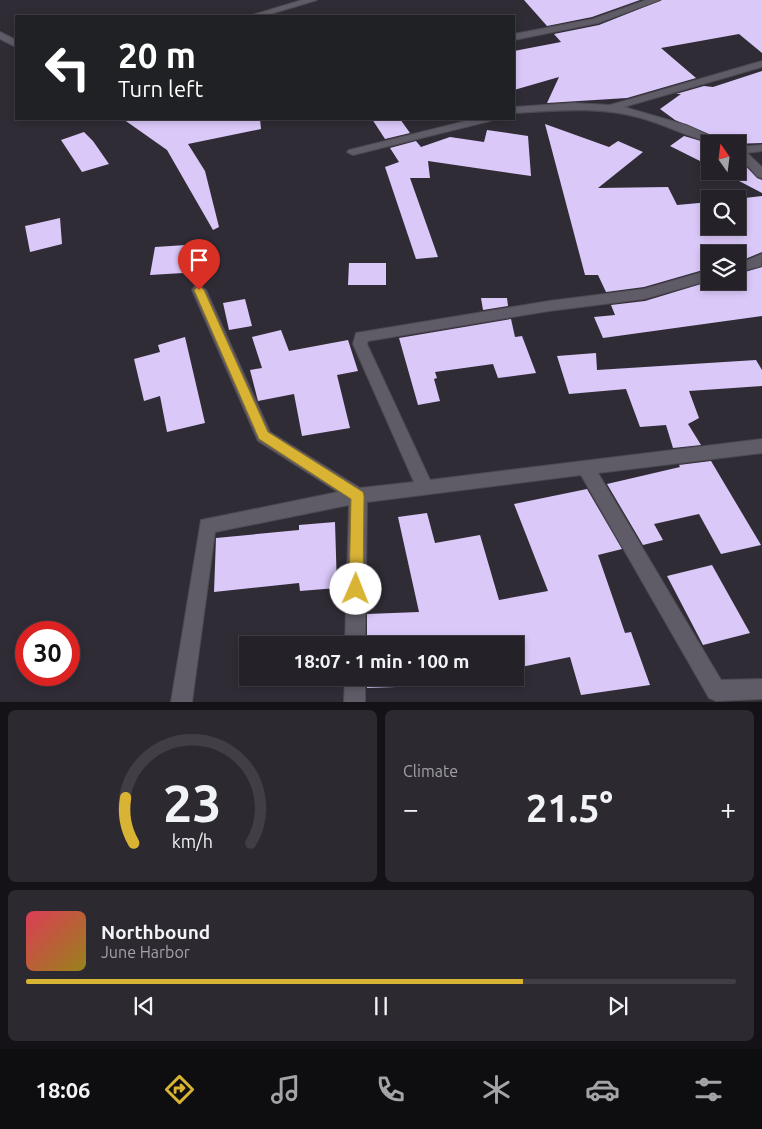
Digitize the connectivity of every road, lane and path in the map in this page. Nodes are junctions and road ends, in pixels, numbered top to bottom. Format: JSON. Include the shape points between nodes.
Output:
{"nodes":[{"id":1,"x":312,"y":0,"type":"edge"},
{"id":2,"x":655,"y":0,"type":"edge"},
{"id":3,"x":258,"y":15,"type":"edge"},
{"id":4,"x":0,"y":35,"type":"edge"},
{"id":5,"x":515,"y":37,"type":"edge"},
{"id":6,"x":15,"y":43,"type":"edge"},
{"id":7,"x":762,"y":64,"type":"edge"},
{"id":8,"x":609,"y":108,"type":"junction"},
{"id":9,"x":515,"y":110,"type":"edge"},
{"id":10,"x":482,"y":120,"type":"edge"},
{"id":11,"x":702,"y":135,"type":"edge"},
{"id":12,"x":762,"y":148,"type":"edge"},
{"id":13,"x":746,"y":149,"type":"edge"},
{"id":14,"x":353,"y":152,"type":"dead end"},
{"id":15,"x":746,"y":158,"type":"edge"},
{"id":16,"x":762,"y":174,"type":"edge"},
{"id":17,"x":762,"y":258,"type":"edge"},
{"id":18,"x":746,"y":266,"type":"edge"},
{"id":19,"x":701,"y":278,"type":"edge"},
{"id":20,"x":199,"y":290,"type":"dead end"},
{"id":21,"x":762,"y":446,"type":"edge"},
{"id":22,"x":586,"y":468,"type":"junction"},
{"id":23,"x":425,"y":487,"type":"junction"},
{"id":24,"x":358,"y":496,"type":"junction"},
{"id":25,"x":355,"y":636,"type":"edge"},
{"id":26,"x":355,"y":686,"type":"edge"},
{"id":27,"x":762,"y":689,"type":"edge"},
{"id":28,"x":181,"y":702,"type":"edge"},
{"id":29,"x":354,"y":702,"type":"edge"}],
"edges":[{"from":1,"to":3,"type":"street"},
{"from":2,"to":5,"type":"street","via":[[595,21]]},
{"from":4,"to":6,"type":"street"},
{"from":7,"to":8,"type":"street"},
{"from":8,"to":9,"type":"street"},
{"from":8,"to":11,"type":"street","via":[[676,124]]},
{"from":10,"to":14,"type":"street"},
{"from":12,"to":13,"type":"street"},
{"from":15,"to":16,"type":"street"},
{"from":17,"to":18,"type":"street"},
{"from":19,"to":23,"type":"street","via":[[644,294],[361,337],[360,344]]},
{"from":20,"to":24,"type":"street","via":[[264,436]]},
{"from":21,"to":22,"type":"street"},
{"from":22,"to":23,"type":"street"},
{"from":22,"to":27,"type":"street","via":[[716,691]]},
{"from":23,"to":24,"type":"street"},
{"from":24,"to":25,"type":"street"},
{"from":24,"to":28,"type":"street","via":[[207,526]]},
{"from":26,"to":29,"type":"street"}]}
